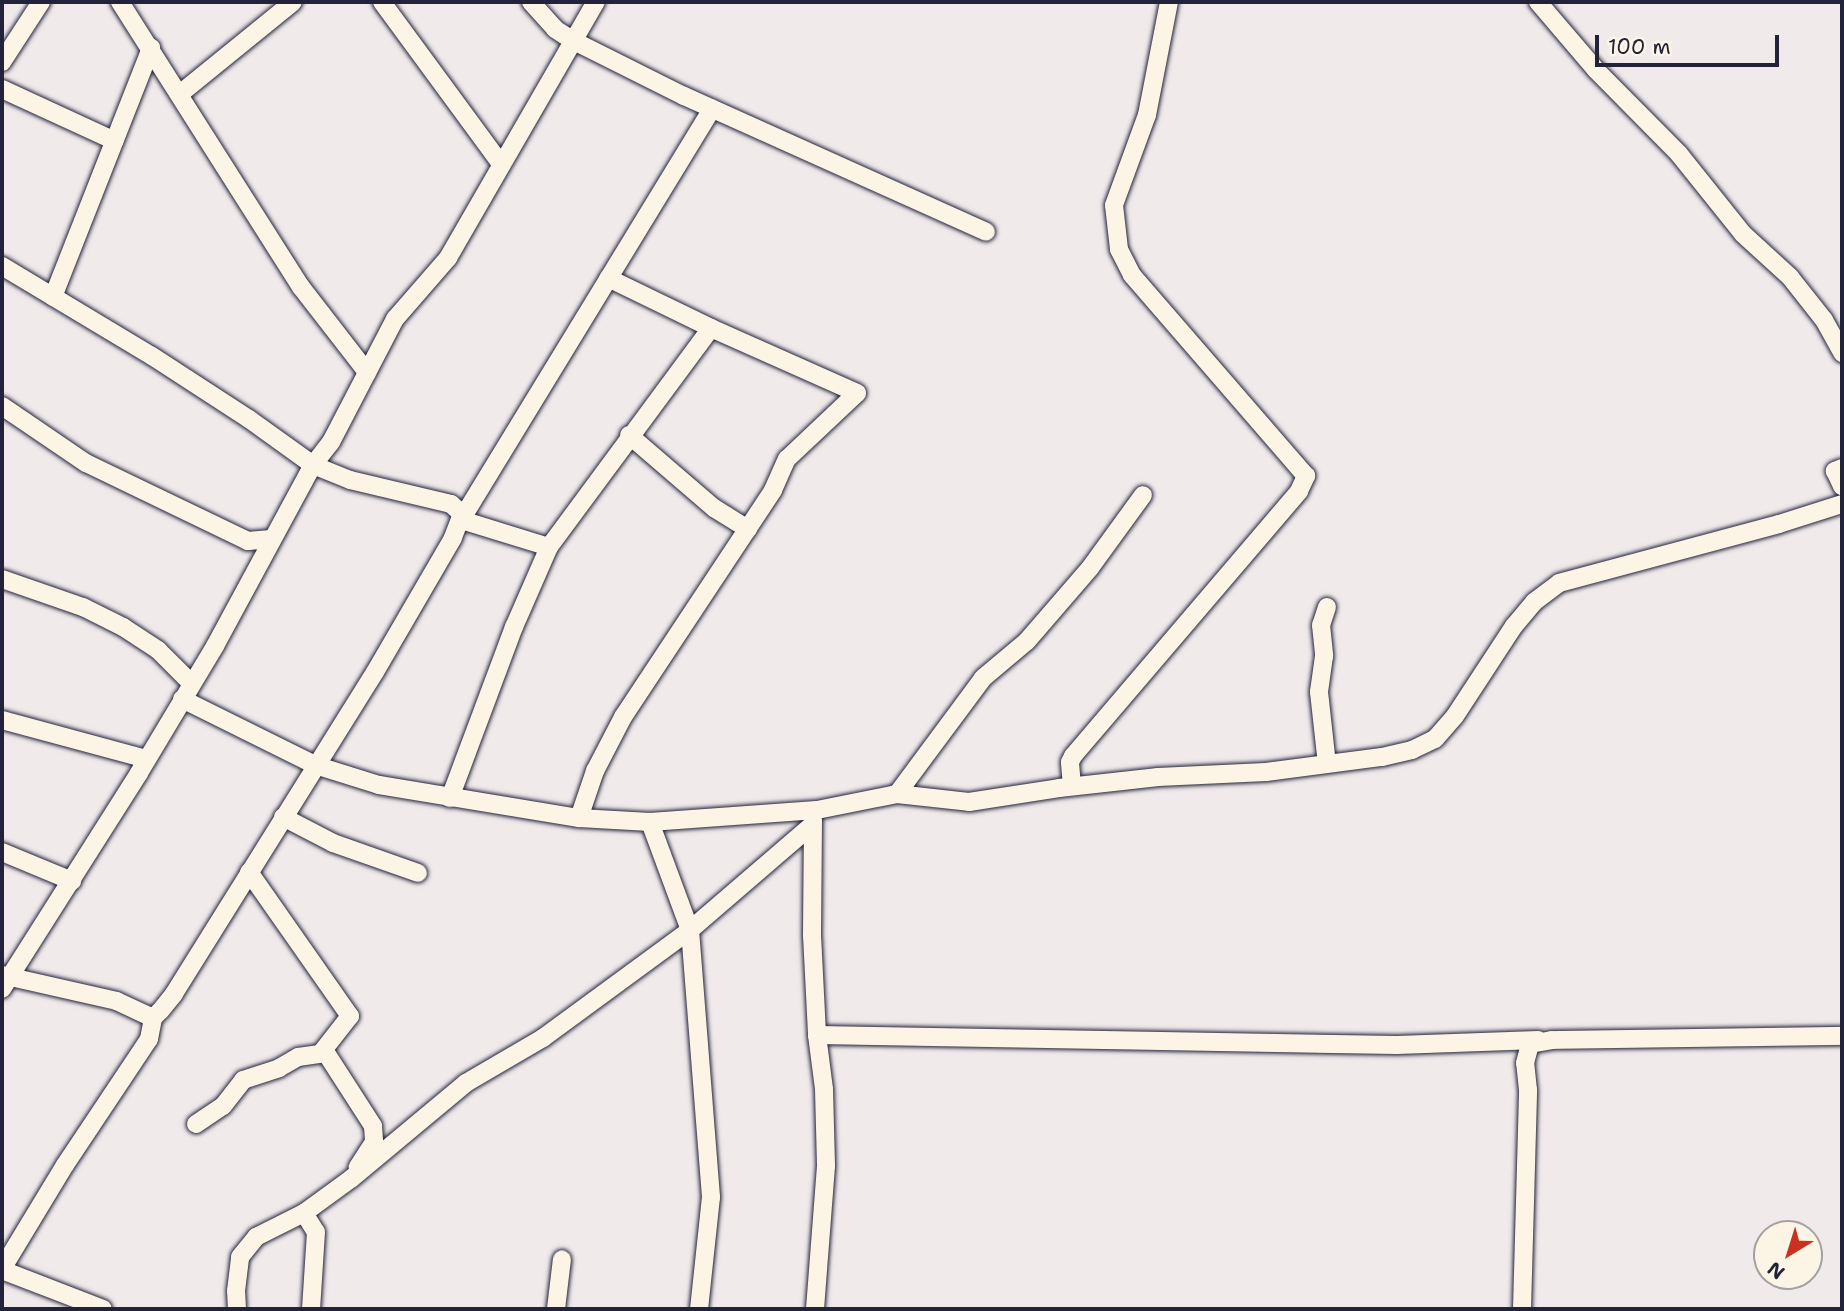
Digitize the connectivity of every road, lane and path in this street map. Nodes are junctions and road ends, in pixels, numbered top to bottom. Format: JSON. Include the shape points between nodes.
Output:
{"nodes":[{"id":1,"x":41,"y":2,"type":"edge"},
{"id":2,"x":120,"y":2,"type":"edge"},
{"id":3,"x":293,"y":2,"type":"edge"},
{"id":4,"x":382,"y":2,"type":"edge"},
{"id":5,"x":531,"y":2,"type":"edge"},
{"id":6,"x":596,"y":2,"type":"edge"},
{"id":7,"x":1169,"y":2,"type":"edge"},
{"id":8,"x":1538,"y":2,"type":"edge"},
{"id":9,"x":572,"y":40,"type":"junction"},
{"id":10,"x":151,"y":48,"type":"junction"},
{"id":11,"x":2,"y":62,"type":"edge"},
{"id":12,"x":2,"y":89,"type":"edge"},
{"id":13,"x":181,"y":93,"type":"junction"},
{"id":14,"x":712,"y":108,"type":"junction"},
{"id":15,"x":115,"y":141,"type":"junction"},
{"id":16,"x":501,"y":164,"type":"junction"},
{"id":17,"x":986,"y":232,"type":"dead end"},
{"id":18,"x":2,"y":266,"type":"edge"},
{"id":19,"x":608,"y":278,"type":"junction"},
{"id":20,"x":53,"y":297,"type":"junction"},
{"id":21,"x":711,"y":328,"type":"junction"},
{"id":22,"x":1842,"y":353,"type":"edge"},
{"id":23,"x":367,"y":372,"type":"junction"},
{"id":24,"x":2,"y":406,"type":"edge"},
{"id":25,"x":629,"y":435,"type":"junction"},
{"id":26,"x":313,"y":465,"type":"junction"},
{"id":27,"x":1842,"y":468,"type":"edge"},
{"id":28,"x":1842,"y":486,"type":"edge"},
{"id":29,"x":1143,"y":495,"type":"dead end"},
{"id":30,"x":1842,"y":504,"type":"edge"},
{"id":31,"x":461,"y":520,"type":"junction"},
{"id":32,"x":748,"y":529,"type":"junction"},
{"id":33,"x":271,"y":539,"type":"junction"},
{"id":34,"x":248,"y":541,"type":"junction"},
{"id":35,"x":549,"y":547,"type":"junction"},
{"id":36,"x":260,"y":561,"type":"junction"},
{"id":37,"x":2,"y":579,"type":"edge"},
{"id":38,"x":1327,"y":607,"type":"dead end"},
{"id":39,"x":187,"y":691,"type":"junction"},
{"id":40,"x":2,"y":720,"type":"edge"},
{"id":41,"x":147,"y":759,"type":"junction"},
{"id":42,"x":1327,"y":764,"type":"junction"},
{"id":43,"x":315,"y":765,"type":"junction"},
{"id":44,"x":1072,"y":786,"type":"junction"},
{"id":45,"x":897,"y":794,"type":"junction"},
{"id":46,"x":450,"y":798,"type":"junction"},
{"id":47,"x":283,"y":817,"type":"junction"},
{"id":48,"x":579,"y":818,"type":"junction"},
{"id":49,"x":814,"y":818,"type":"junction"},
{"id":50,"x":650,"y":822,"type":"junction"},
{"id":51,"x":2,"y":852,"type":"edge"},
{"id":52,"x":248,"y":872,"type":"junction"},
{"id":53,"x":418,"y":873,"type":"dead end"},
{"id":54,"x":72,"y":881,"type":"junction"},
{"id":55,"x":690,"y":930,"type":"junction"},
{"id":56,"x":4,"y":981,"type":"edge"},
{"id":57,"x":153,"y":1018,"type":"junction"},
{"id":58,"x":817,"y":1035,"type":"junction"},
{"id":59,"x":1842,"y":1035,"type":"edge"},
{"id":60,"x":1538,"y":1040,"type":"junction"},
{"id":61,"x":321,"y":1053,"type":"junction"},
{"id":62,"x":196,"y":1124,"type":"dead end"},
{"id":63,"x":348,"y":1181,"type":"junction"},
{"id":64,"x":304,"y":1213,"type":"junction"},
{"id":65,"x":562,"y":1259,"type":"dead end"},
{"id":66,"x":2,"y":1269,"type":"edge"},
{"id":67,"x":103,"y":1309,"type":"edge"},
{"id":68,"x":237,"y":1309,"type":"edge"},
{"id":69,"x":311,"y":1309,"type":"edge"},
{"id":70,"x":556,"y":1309,"type":"edge"},
{"id":71,"x":699,"y":1309,"type":"edge"},
{"id":72,"x":815,"y":1309,"type":"edge"},
{"id":73,"x":1522,"y":1309,"type":"edge"}],
"edges":[{"from":1,"to":11,"type":"street"},
{"from":2,"to":10,"type":"street"},
{"from":3,"to":13,"type":"street"},
{"from":4,"to":16,"type":"street"},
{"from":5,"to":9,"type":"street"},
{"from":6,"to":9,"type":"street"},
{"from":7,"to":44,"type":"street","via":[[1147,115],[1114,205],[1119,249],[1132,275],[1306,476],[1299,491],[1073,756]]},
{"from":8,"to":22,"type":"street","via":[[1596,70],[1679,154],[1743,234],[1790,277],[1824,320]]},
{"from":9,"to":14,"type":"street"},
{"from":9,"to":16,"type":"street"},
{"from":10,"to":13,"type":"street"},
{"from":10,"to":15,"type":"street"},
{"from":12,"to":15,"type":"street"},
{"from":13,"to":23,"type":"street","via":[[301,287]]},
{"from":14,"to":17,"type":"street"},
{"from":14,"to":19,"type":"street"},
{"from":15,"to":20,"type":"street"},
{"from":16,"to":23,"type":"street","via":[[448,258],[395,319]]},
{"from":18,"to":20,"type":"street"},
{"from":19,"to":21,"type":"street"},
{"from":19,"to":31,"type":"street"},
{"from":20,"to":26,"type":"street","via":[[228,405]]},
{"from":21,"to":25,"type":"street"},
{"from":21,"to":32,"type":"street","via":[[857,393],[787,459]]},
{"from":23,"to":26,"type":"street","via":[[331,442]]},
{"from":24,"to":34,"type":"street","via":[[86,463]]},
{"from":25,"to":32,"type":"street","via":[[714,508]]},
{"from":25,"to":35,"type":"street"},
{"from":26,"to":31,"type":"street","via":[[350,480],[451,504],[459,509]]},
{"from":26,"to":33,"type":"street"},
{"from":27,"to":28,"type":"street","via":[[1835,471]]},
{"from":29,"to":45,"type":"street","via":[[1090,568],[1027,641],[983,678]]},
{"from":30,"to":42,"type":"street","via":[[1559,583],[1534,602],[1514,626],[1435,739],[1382,757]]},
{"from":31,"to":35,"type":"street"},
{"from":31,"to":43,"type":"street","via":[[375,673]]},
{"from":32,"to":48,"type":"street","via":[[623,717],[595,771]]},
{"from":33,"to":34,"type":"street"},
{"from":33,"to":36,"type":"street"},
{"from":34,"to":36,"type":"street"},
{"from":35,"to":46,"type":"street"},
{"from":36,"to":39,"type":"street"},
{"from":37,"to":39,"type":"street","via":[[83,607],[123,627],[158,650]]},
{"from":38,"to":42,"type":"street","via":[[1321,625],[1324,656],[1319,692]]},
{"from":39,"to":41,"type":"street"},
{"from":39,"to":43,"type":"street"},
{"from":40,"to":41,"type":"street"},
{"from":41,"to":54,"type":"street"},
{"from":42,"to":44,"type":"street"},
{"from":43,"to":46,"type":"street","via":[[379,785]]},
{"from":43,"to":47,"type":"street"},
{"from":44,"to":45,"type":"street","via":[[969,803]]},
{"from":45,"to":49,"type":"street"},
{"from":46,"to":48,"type":"street"},
{"from":47,"to":52,"type":"street"},
{"from":47,"to":53,"type":"street","via":[[333,843]]},
{"from":48,"to":50,"type":"street"},
{"from":49,"to":50,"type":"street"},
{"from":49,"to":55,"type":"street"},
{"from":49,"to":58,"type":"street"},
{"from":50,"to":55,"type":"street"},
{"from":51,"to":54,"type":"street"},
{"from":52,"to":57,"type":"street","via":[[174,994]]},
{"from":52,"to":61,"type":"street","via":[[350,1016]]},
{"from":54,"to":56,"type":"street"},
{"from":55,"to":63,"type":"street","via":[[543,1038],[466,1083]]},
{"from":55,"to":71,"type":"street","via":[[712,1197]]},
{"from":56,"to":57,"type":"street","via":[[117,1001]]},
{"from":57,"to":66,"type":"street","via":[[149,1039]]},
{"from":58,"to":60,"type":"street","via":[[1371,1045]]},
{"from":58,"to":72,"type":"street","via":[[826,1166]]},
{"from":59,"to":60,"type":"street"},
{"from":60,"to":73,"type":"street","via":[[1527,1048],[1525,1063]]},
{"from":61,"to":62,"type":"street","via":[[298,1057],[279,1069],[243,1080],[223,1106]]},
{"from":61,"to":63,"type":"street","via":[[326,1053],[344,1077],[373,1126],[373,1142]]},
{"from":63,"to":64,"type":"street"},
{"from":64,"to":68,"type":"street","via":[[256,1237],[246,1247],[237,1272]]},
{"from":64,"to":69,"type":"street","via":[[316,1232]]},
{"from":65,"to":70,"type":"street"},
{"from":66,"to":67,"type":"street"}]}
